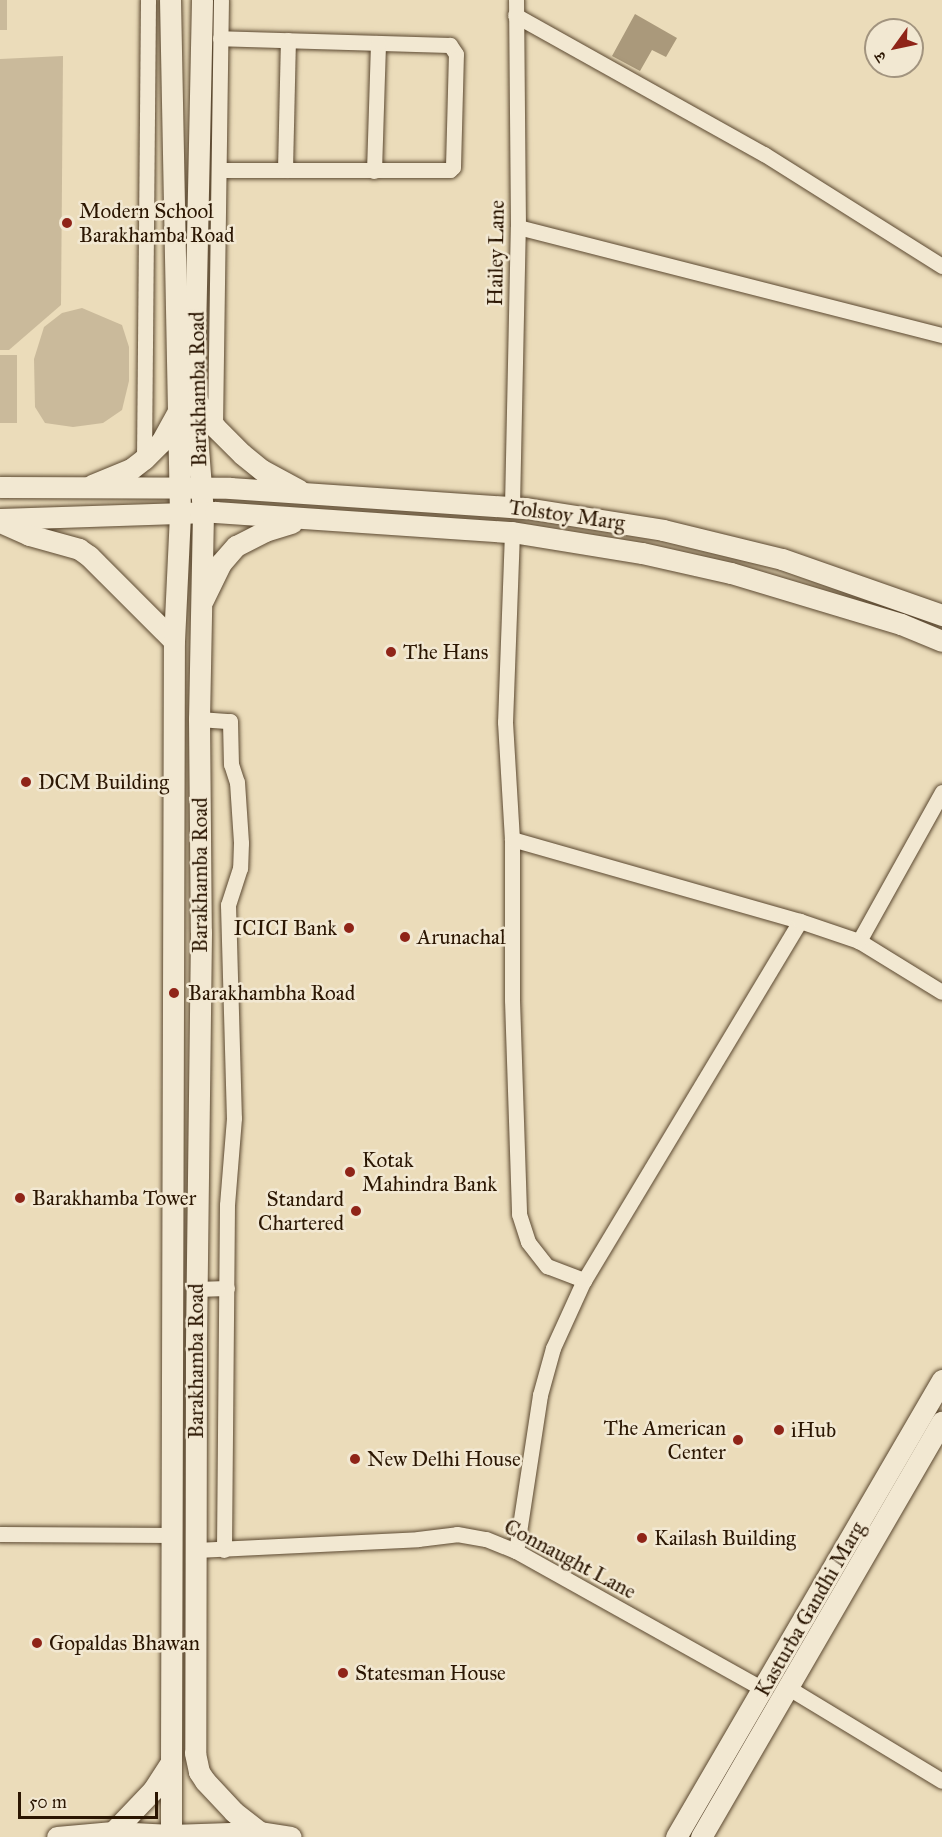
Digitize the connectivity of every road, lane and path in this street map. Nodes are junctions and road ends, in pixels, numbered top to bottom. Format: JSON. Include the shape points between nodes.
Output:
{"nodes":[{"id":1,"x":148,"y":0,"type":"edge"},
{"id":2,"x":170,"y":0,"type":"edge"},
{"id":3,"x":202,"y":0,"type":"edge"},
{"id":4,"x":221,"y":0,"type":"edge"},
{"id":5,"x":516,"y":8,"type":"edge"},
{"id":6,"x":220,"y":38,"type":"junction"},
{"id":7,"x":288,"y":40,"type":"junction"},
{"id":8,"x":378,"y":43,"type":"junction"},
{"id":9,"x":219,"y":170,"type":"junction"},
{"id":10,"x":285,"y":170,"type":"junction"},
{"id":11,"x":374,"y":171,"type":"junction"},
{"id":12,"x":518,"y":227,"type":"junction"},
{"id":13,"x":942,"y":266,"type":"edge"},
{"id":14,"x":942,"y":335,"type":"edge"},
{"id":15,"x":194,"y":396,"type":"junction"},
{"id":16,"x":178,"y":412,"type":"junction"},
{"id":17,"x":215,"y":427,"type":"junction"},
{"id":18,"x":144,"y":459,"type":"junction"},
{"id":19,"x":0,"y":487,"type":"edge"},
{"id":20,"x":201,"y":488,"type":"junction"},
{"id":21,"x":83,"y":489,"type":"junction"},
{"id":22,"x":180,"y":489,"type":"junction"},
{"id":23,"x":306,"y":494,"type":"junction"},
{"id":24,"x":512,"y":506,"type":"junction"},
{"id":25,"x":203,"y":512,"type":"junction"},
{"id":26,"x":180,"y":515,"type":"junction"},
{"id":27,"x":307,"y":519,"type":"junction"},
{"id":28,"x":0,"y":520,"type":"edge"},
{"id":29,"x":512,"y":532,"type":"junction"},
{"id":30,"x":201,"y":606,"type":"junction"},
{"id":31,"x":942,"y":615,"type":"edge"},
{"id":32,"x":174,"y":641,"type":"junction"},
{"id":33,"x":942,"y":641,"type":"edge"},
{"id":34,"x":199,"y":718,"type":"junction"},
{"id":35,"x":942,"y":792,"type":"edge"},
{"id":36,"x":512,"y":839,"type":"junction"},
{"id":37,"x":800,"y":921,"type":"junction"},
{"id":38,"x":859,"y":941,"type":"junction"},
{"id":39,"x":942,"y":992,"type":"edge"},
{"id":40,"x":584,"y":1280,"type":"junction"},
{"id":41,"x":227,"y":1288,"type":"junction"},
{"id":42,"x":196,"y":1289,"type":"junction"},
{"id":43,"x":942,"y":1380,"type":"edge"},
{"id":44,"x":942,"y":1422,"type":"edge"},
{"id":45,"x":0,"y":1534,"type":"edge"},
{"id":46,"x":172,"y":1535,"type":"junction"},
{"id":47,"x":224,"y":1550,"type":"junction"},
{"id":48,"x":196,"y":1551,"type":"junction"},
{"id":49,"x":516,"y":1551,"type":"junction"},
{"id":50,"x":787,"y":1687,"type":"junction"},
{"id":51,"x":763,"y":1689,"type":"junction"},
{"id":52,"x":171,"y":1762,"type":"junction"},
{"id":53,"x":942,"y":1781,"type":"edge"},
{"id":54,"x":112,"y":1832,"type":"junction"},
{"id":55,"x":260,"y":1832,"type":"junction"},
{"id":56,"x":171,"y":1835,"type":"junction"},
{"id":57,"x":57,"y":1837,"type":"edge"},
{"id":58,"x":291,"y":1837,"type":"edge"},
{"id":59,"x":676,"y":1837,"type":"edge"},
{"id":60,"x":701,"y":1837,"type":"edge"}],
"edges":[{"from":1,"to":18,"type":"street"},
{"from":2,"to":16,"type":"main road","name":"Barakhamba Road"},
{"from":3,"to":15,"type":"main road","name":"Barakhamba Road"},
{"from":4,"to":6,"type":"street"},
{"from":5,"to":12,"type":"street","name":"Hailey Lane"},
{"from":5,"to":13,"type":"street","via":[[764,154]]},
{"from":6,"to":7,"type":"street"},
{"from":6,"to":9,"type":"street"},
{"from":7,"to":8,"type":"street"},
{"from":7,"to":10,"type":"street"},
{"from":8,"to":11,"type":"street"},
{"from":8,"to":11,"type":"street","via":[[450,45],[456,54],[453,167],[445,171]]},
{"from":9,"to":10,"type":"street"},
{"from":9,"to":17,"type":"street"},
{"from":10,"to":11,"type":"street"},
{"from":12,"to":14,"type":"street"},
{"from":12,"to":24,"type":"street","name":"Hailey Lane"},
{"from":15,"to":17,"type":"main road"},
{"from":15,"to":20,"type":"main road","name":"Barakhamba Road"},
{"from":16,"to":18,"type":"main road"},
{"from":16,"to":22,"type":"main road","name":"Barakhamba Road"},
{"from":17,"to":23,"type":"main road","via":[[262,470]]},
{"from":18,"to":21,"type":"main road","via":[[131,469]]},
{"from":19,"to":21,"type":"main road","name":"Tolstoy Marg"},
{"from":20,"to":22,"type":"main road","name":"Tolstoy Marg"},
{"from":20,"to":23,"type":"main road","name":"Tolstoy Marg"},
{"from":20,"to":25,"type":"main road","name":"Barakhamba Road"},
{"from":21,"to":22,"type":"main road","name":"Tolstoy Marg"},
{"from":22,"to":26,"type":"main road","name":"Barakhamba Road"},
{"from":23,"to":24,"type":"main road","name":"Tolstoy Marg"},
{"from":24,"to":31,"type":"main road","name":"Tolstoy Marg","via":[[641,525],[764,555]]},
{"from":25,"to":26,"type":"main road","name":"Tolstoy Marg"},
{"from":25,"to":27,"type":"main road","name":"Tolstoy Marg"},
{"from":25,"to":30,"type":"main road","name":"Barakhamba Road"},
{"from":26,"to":28,"type":"main road","name":"Tolstoy Marg"},
{"from":26,"to":32,"type":"main road","name":"Barakhamba Road"},
{"from":27,"to":29,"type":"main road","name":"Tolstoy Marg"},
{"from":27,"to":30,"type":"main road","via":[[265,531],[236,546],[221,563]]},
{"from":28,"to":32,"type":"main road","via":[[29,535],[85,553]]},
{"from":29,"to":33,"type":"main road","name":"Tolstoy Marg","via":[[642,553],[731,573],[901,624]]},
{"from":29,"to":36,"type":"street","via":[[505,722]]},
{"from":30,"to":34,"type":"main road","name":"Barakhamba Road"},
{"from":32,"to":46,"type":"main road","name":"Barakhamba Road"},
{"from":34,"to":41,"type":"street","via":[[230,721],[241,843],[240,868],[228,905],[234,1118],[227,1205]]},
{"from":34,"to":42,"type":"main road","name":"Barakhamba Road","via":[[201,932]]},
{"from":35,"to":38,"type":"street"},
{"from":36,"to":37,"type":"street"},
{"from":36,"to":40,"type":"street","via":[[512,1000],[519,1214],[528,1242],[547,1266]]},
{"from":37,"to":38,"type":"street"},
{"from":37,"to":40,"type":"street"},
{"from":38,"to":39,"type":"street"},
{"from":40,"to":49,"type":"street","via":[[553,1348],[540,1395]]},
{"from":41,"to":42,"type":"street"},
{"from":41,"to":47,"type":"street"},
{"from":42,"to":48,"type":"main road","name":"Barakhamba Road"},
{"from":43,"to":51,"type":"main road","name":"Kasturba Gandhi Marg"},
{"from":44,"to":50,"type":"main road","name":"Kasturba Gandhi Marg"},
{"from":45,"to":46,"type":"street"},
{"from":46,"to":52,"type":"main road","name":"Barakhamba Road"},
{"from":47,"to":48,"type":"street","name":"Connaught Lane"},
{"from":47,"to":49,"type":"street","name":"Connaught Lane","via":[[457,1534],[486,1539]]},
{"from":48,"to":55,"type":"main road","name":"Barakhamba Road","via":[[196,1761],[205,1780],[234,1812]]},
{"from":49,"to":51,"type":"street","name":"Connaught Lane"},
{"from":50,"to":53,"type":"street"},
{"from":50,"to":60,"type":"main road","name":"Kasturba Gandhi Marg"},
{"from":51,"to":59,"type":"main road","name":"Kasturba Gandhi Marg"},
{"from":52,"to":54,"type":"main road","via":[[153,1790]]},
{"from":52,"to":56,"type":"main road","name":"Barakhamba Road"},
{"from":54,"to":56,"type":"main road"},
{"from":54,"to":57,"type":"main road"},
{"from":55,"to":56,"type":"main road"},
{"from":55,"to":58,"type":"main road"}]}
